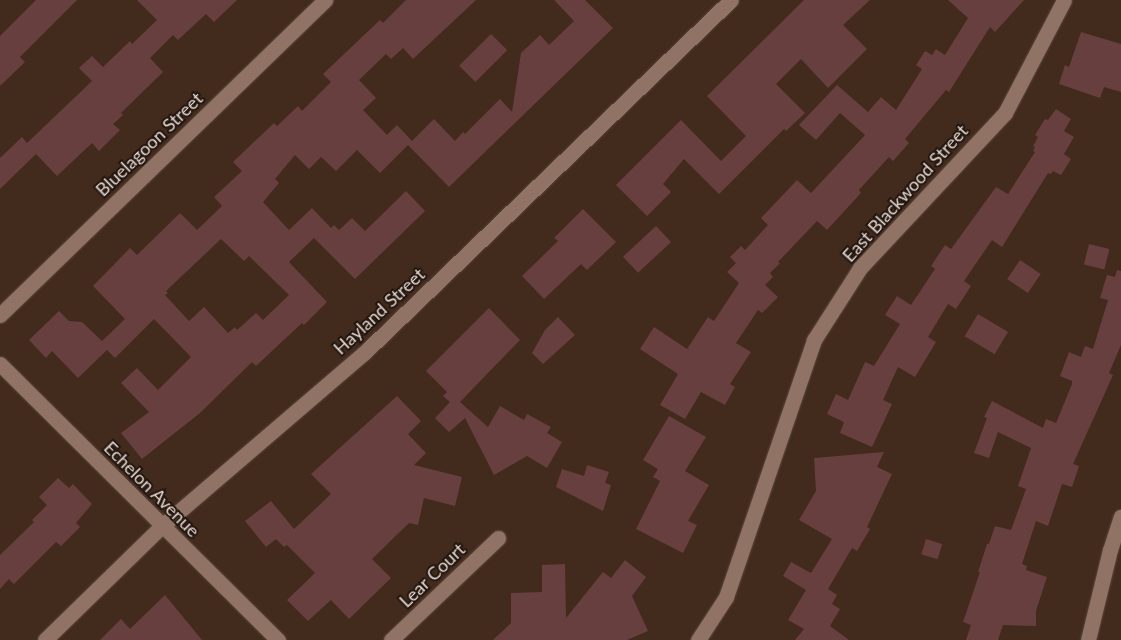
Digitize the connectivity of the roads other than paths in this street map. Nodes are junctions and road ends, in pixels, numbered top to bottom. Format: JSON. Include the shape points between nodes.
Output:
{"nodes":[{"id":1,"x":325,"y":0,"type":"edge"},
{"id":2,"x":731,"y":0,"type":"edge"},
{"id":3,"x":1064,"y":0,"type":"edge"},
{"id":4,"x":0,"y":315,"type":"edge"},
{"id":5,"x":0,"y":364,"type":"edge"},
{"id":6,"x":1121,"y":517,"type":"edge"},
{"id":7,"x":162,"y":526,"type":"junction"},
{"id":8,"x":498,"y":538,"type":"dead end"},
{"id":9,"x":45,"y":640,"type":"edge"},
{"id":10,"x":278,"y":640,"type":"edge"},
{"id":11,"x":391,"y":640,"type":"edge"},
{"id":12,"x":698,"y":640,"type":"edge"},
{"id":13,"x":1088,"y":640,"type":"edge"}],
"edges":[{"from":1,"to":4,"type":"street","name":"Bluelagoon Street"},
{"from":2,"to":7,"type":"street","name":"Hayland Street","via":[[364,353]]},
{"from":3,"to":12,"type":"street","name":"East Blackwood Street","via":[[1005,113],[860,268],[814,340],[726,597]]},
{"from":5,"to":7,"type":"street","name":"Echelon Avenue"},
{"from":6,"to":13,"type":"street"},
{"from":7,"to":9,"type":"street","name":"Hayland Street"},
{"from":7,"to":10,"type":"street","name":"Echelon Avenue"},
{"from":8,"to":11,"type":"street","name":"Lear Court"}]}
